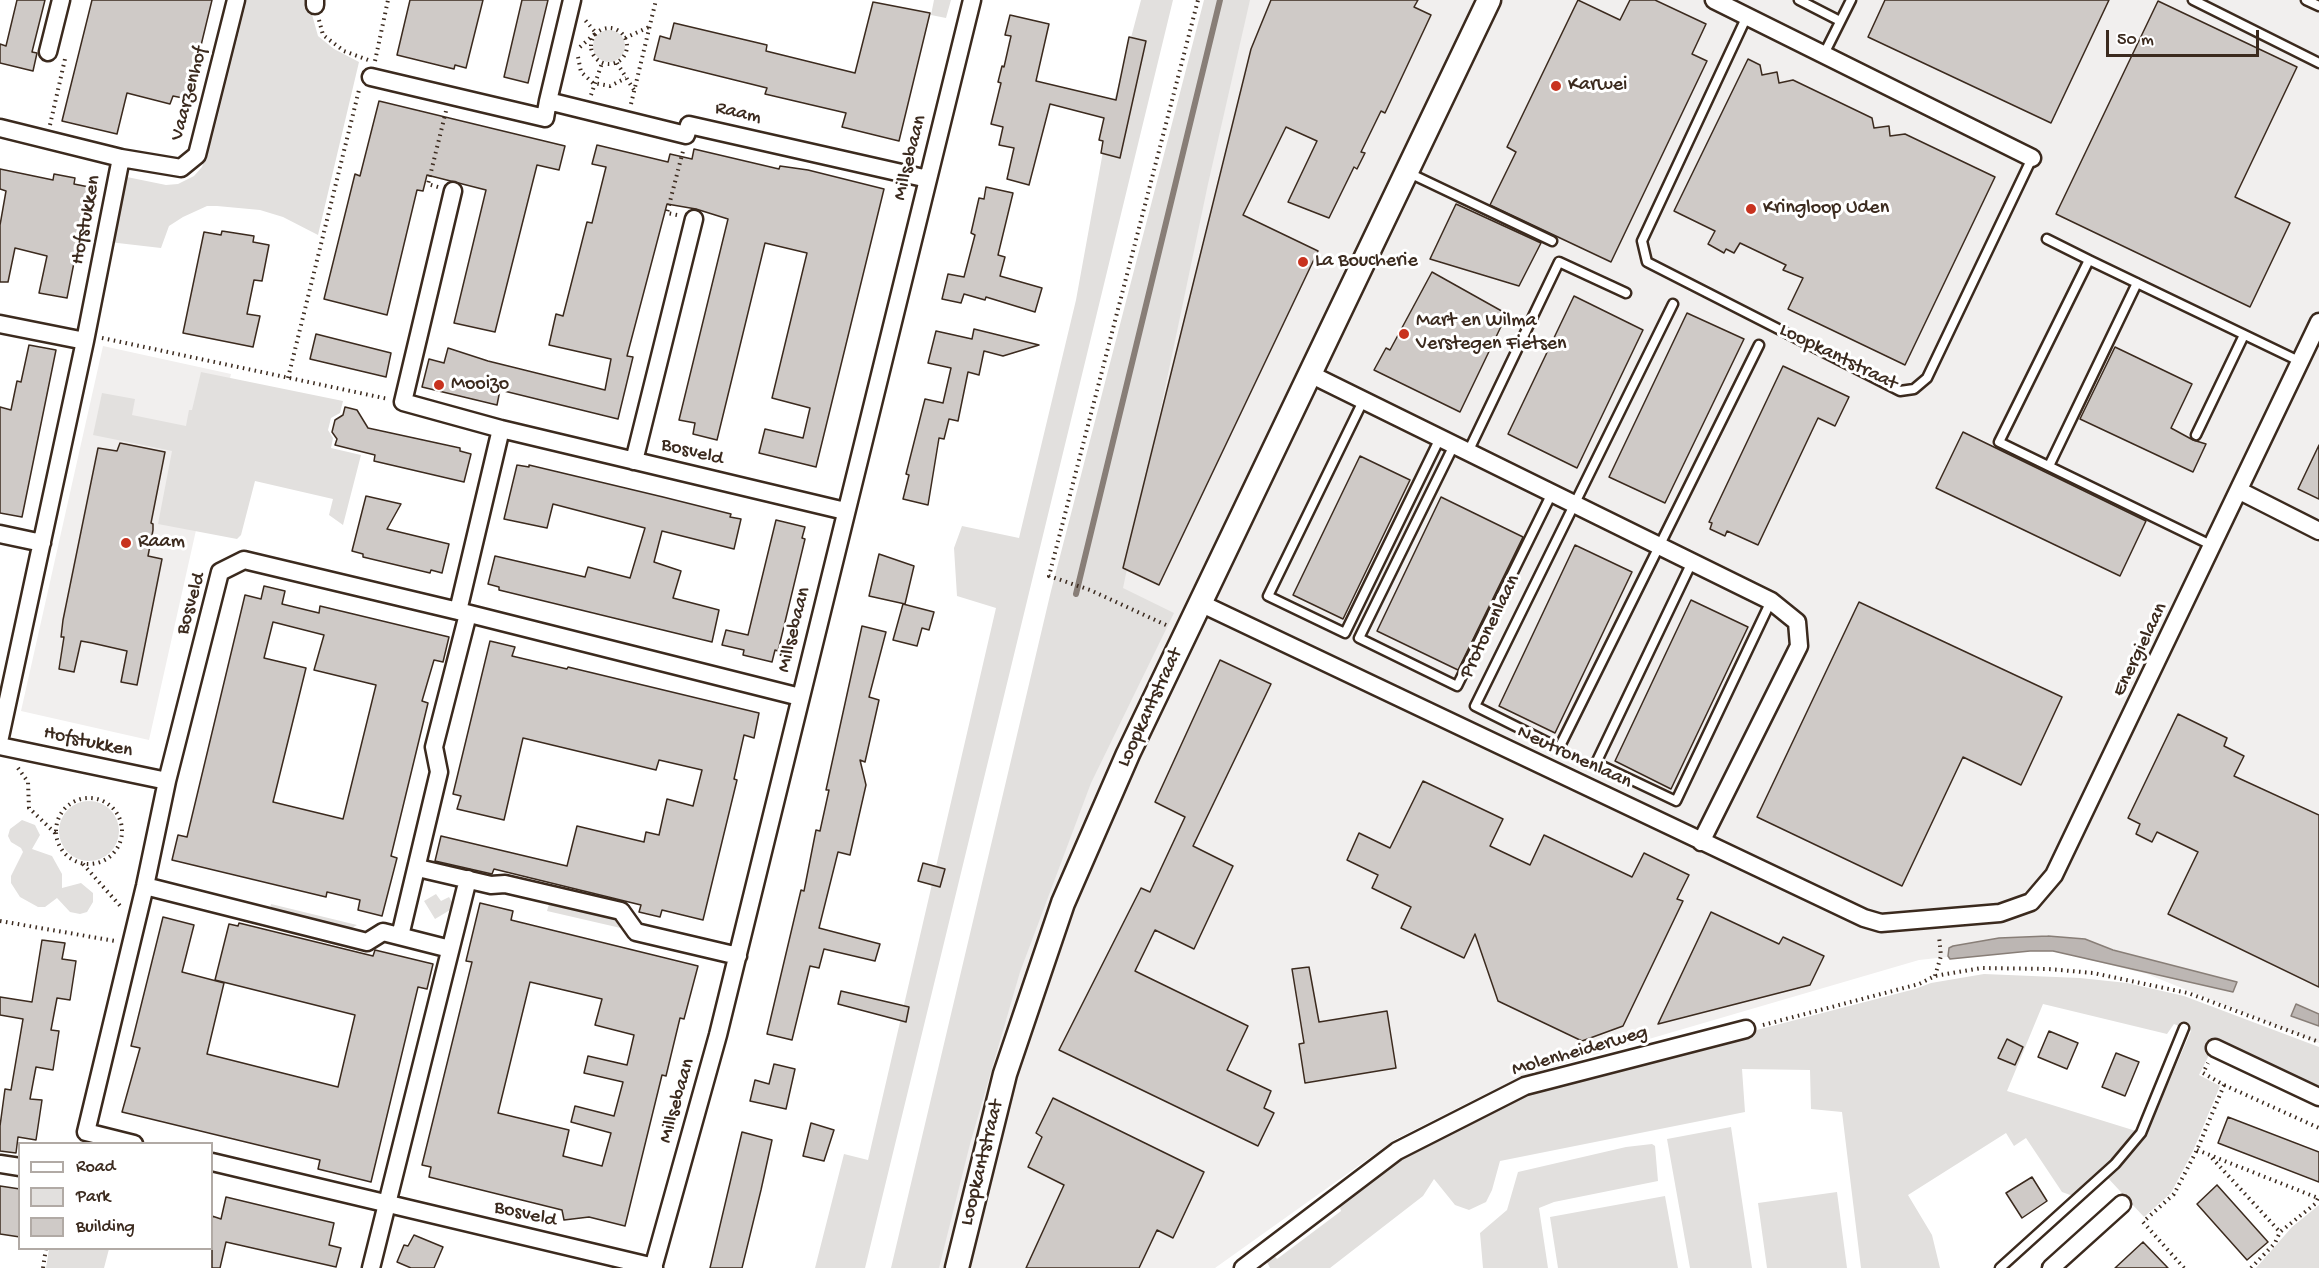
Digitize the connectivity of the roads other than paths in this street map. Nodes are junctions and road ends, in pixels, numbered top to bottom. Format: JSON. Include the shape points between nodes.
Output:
{"nodes":[{"id":1,"x":61,"y":0,"type":"edge"},
{"id":2,"x":236,"y":0,"type":"edge"},
{"id":3,"x":572,"y":0,"type":"edge"},
{"id":4,"x":972,"y":0,"type":"edge"},
{"id":5,"x":1489,"y":0,"type":"edge"},
{"id":6,"x":1714,"y":0,"type":"edge"},
{"id":7,"x":1799,"y":0,"type":"edge"},
{"id":8,"x":1851,"y":0,"type":"edge"},
{"id":9,"x":2193,"y":0,"type":"edge"},
{"id":10,"x":2306,"y":0,"type":"edge"},
{"id":11,"x":2319,"y":6,"type":"edge"},
{"id":12,"x":1747,"y":16,"type":"junction"},
{"id":13,"x":1840,"y":21,"type":"junction"},
{"id":14,"x":48,"y":52,"type":"road end"},
{"id":15,"x":1824,"y":54,"type":"junction"},
{"id":16,"x":2319,"y":63,"type":"edge"},
{"id":17,"x":373,"y":70,"type":"road end"},
{"id":18,"x":549,"y":101,"type":"junction"},
{"id":19,"x":0,"y":129,"type":"edge"},
{"id":20,"x":121,"y":158,"type":"junction"},
{"id":21,"x":2032,"y":158,"type":"joint"},
{"id":22,"x":1407,"y":172,"type":"junction"},
{"id":23,"x":928,"y":179,"type":"junction"},
{"id":24,"x":453,"y":191,"type":"road end"},
{"id":25,"x":694,"y":219,"type":"road end"},
{"id":26,"x":2048,"y":239,"type":"dead end"},
{"id":27,"x":1552,"y":241,"type":"dead end"},
{"id":28,"x":2089,"y":260,"type":"junction"},
{"id":29,"x":2137,"y":283,"type":"junction"},
{"id":30,"x":1626,"y":293,"type":"dead end"},
{"id":31,"x":1674,"y":304,"type":"dead end"},
{"id":32,"x":2319,"y":322,"type":"edge"},
{"id":33,"x":0,"y":324,"type":"edge"},
{"id":34,"x":2244,"y":335,"type":"junction"},
{"id":35,"x":85,"y":338,"type":"junction"},
{"id":36,"x":1759,"y":345,"type":"dead end"},
{"id":37,"x":2301,"y":362,"type":"junction"},
{"id":38,"x":1310,"y":374,"type":"junction"},
{"id":39,"x":1363,"y":401,"type":"junction"},
{"id":40,"x":501,"y":429,"type":"junction"},
{"id":41,"x":2196,"y":435,"type":"dead end"},
{"id":42,"x":1454,"y":445,"type":"junction"},
{"id":43,"x":634,"y":460,"type":"junction"},
{"id":44,"x":2049,"y":466,"type":"junction"},
{"id":45,"x":2240,"y":491,"type":"junction"},
{"id":46,"x":1552,"y":493,"type":"junction"},
{"id":47,"x":1575,"y":505,"type":"junction"},
{"id":48,"x":845,"y":511,"type":"junction"},
{"id":49,"x":2319,"y":531,"type":"edge"},
{"id":50,"x":0,"y":534,"type":"edge"},
{"id":51,"x":42,"y":543,"type":"junction"},
{"id":52,"x":1660,"y":546,"type":"junction"},
{"id":53,"x":2214,"y":546,"type":"junction"},
{"id":54,"x":1692,"y":562,"type":"junction"},
{"id":55,"x":1771,"y":601,"type":"junction"},
{"id":56,"x":1200,"y":603,"type":"junction"},
{"id":57,"x":463,"y":613,"type":"junction"},
{"id":58,"x":800,"y":697,"type":"junction"},
{"id":59,"x":2,"y":744,"type":"edge"},
{"id":60,"x":167,"y":781,"type":"junction"},
{"id":61,"x":1701,"y":842,"type":"junction"},
{"id":62,"x":418,"y":868,"type":"junction"},
{"id":63,"x":468,"y":879,"type":"junction"},
{"id":64,"x":145,"y":886,"type":"junction"},
{"id":65,"x":1938,"y":920,"type":"joint"},
{"id":66,"x":400,"y":936,"type":"junction"},
{"id":67,"x":450,"y":949,"type":"junction"},
{"id":68,"x":738,"y":956,"type":"junction"},
{"id":69,"x":2184,"y":1028,"type":"dead end"},
{"id":70,"x":1746,"y":1029,"type":"road end"},
{"id":71,"x":2215,"y":1048,"type":"road end"},
{"id":72,"x":2319,"y":1097,"type":"edge"},
{"id":73,"x":83,"y":1138,"type":"edge"},
{"id":74,"x":124,"y":1142,"type":"edge"},
{"id":75,"x":213,"y":1162,"type":"edge"},
{"id":76,"x":0,"y":1164,"type":"edge"},
{"id":77,"x":18,"y":1167,"type":"edge"},
{"id":78,"x":387,"y":1204,"type":"junction"},
{"id":79,"x":2122,"y":1204,"type":"dead end"},
{"id":80,"x":653,"y":1267,"type":"edge"},
{"id":81,"x":370,"y":1268,"type":"edge"},
{"id":82,"x":957,"y":1268,"type":"edge"},
{"id":83,"x":1243,"y":1268,"type":"edge"},
{"id":84,"x":2000,"y":1268,"type":"edge"},
{"id":85,"x":2051,"y":1268,"type":"edge"}],
"edges":[{"from":1,"to":14,"type":"street"},
{"from":2,"to":20,"type":"street","name":"Vaarzenhof","via":[[197,155],[181,168]]},
{"from":3,"to":18,"type":"street"},
{"from":4,"to":23,"type":"street","name":"Millsebaan"},
{"from":5,"to":22,"type":"street","name":"Loopkantstraat"},
{"from":6,"to":12,"type":"street","name":"Loopkantstraat"},
{"from":7,"to":13,"type":"lane"},
{"from":8,"to":13,"type":"lane"},
{"from":9,"to":16,"type":"lane"},
{"from":10,"to":11,"type":"lane"},
{"from":12,"to":15,"type":"street","name":"Loopkantstraat"},
{"from":12,"to":21,"type":"lane","name":"Loopkantstraat","via":[[1642,241],[1647,262],[1900,391],[1914,389],[1927,378]]},
{"from":13,"to":15,"type":"lane"},
{"from":15,"to":21,"type":"street","name":"Loopkantstraat"},
{"from":17,"to":18,"type":"street","via":[[450,96],[545,118]]},
{"from":18,"to":23,"type":"street","name":"Raam","via":[[686,135],[689,124]]},
{"from":19,"to":20,"type":"street","name":"Hofstukken"},
{"from":20,"to":35,"type":"street","name":"Hofstukken"},
{"from":22,"to":27,"type":"lane"},
{"from":22,"to":38,"type":"street","name":"Loopkantstraat"},
{"from":23,"to":48,"type":"street","name":"Millsebaan"},
{"from":24,"to":40,"type":"street","via":[[403,402]]},
{"from":25,"to":43,"type":"street"},
{"from":26,"to":28,"type":"lane"},
{"from":28,"to":29,"type":"lane"},
{"from":28,"to":44,"type":"lane","via":[[1999,442]]},
{"from":29,"to":34,"type":"lane"},
{"from":29,"to":44,"type":"lane"},
{"from":30,"to":42,"type":"lane","name":"Protonenlaan","via":[[1559,262]]},
{"from":31,"to":47,"type":"lane","name":"Protonenlaan"},
{"from":32,"to":37,"type":"street","name":"Energielaan"},
{"from":33,"to":35,"type":"street"},
{"from":34,"to":37,"type":"lane"},
{"from":34,"to":41,"type":"lane"},
{"from":35,"to":51,"type":"street","name":"Hofstukken"},
{"from":36,"to":52,"type":"lane","name":"Protonenlaan"},
{"from":37,"to":45,"type":"street","name":"Energielaan"},
{"from":38,"to":39,"type":"street"},
{"from":38,"to":56,"type":"street","name":"Loopkantstraat"},
{"from":39,"to":42,"type":"street"},
{"from":39,"to":42,"type":"lane","name":"Protonenlaan","via":[[1268,596],[1345,633]]},
{"from":40,"to":43,"type":"street","name":"Bosveld"},
{"from":40,"to":57,"type":"street"},
{"from":42,"to":46,"type":"street"},
{"from":42,"to":46,"type":"lane","name":"Protonenlaan","via":[[1359,638],[1457,686]]},
{"from":43,"to":48,"type":"street","name":"Bosveld"},
{"from":44,"to":53,"type":"lane"},
{"from":45,"to":49,"type":"street"},
{"from":45,"to":53,"type":"street","name":"Energielaan"},
{"from":46,"to":47,"type":"street"},
{"from":47,"to":52,"type":"street"},
{"from":47,"to":52,"type":"lane","name":"Protonenlaan","via":[[1475,706],[1559,748]]},
{"from":48,"to":58,"type":"street","name":"Millsebaan"},
{"from":50,"to":51,"type":"street"},
{"from":51,"to":59,"type":"street","name":"Hofstukken"},
{"from":52,"to":54,"type":"street"},
{"from":53,"to":65,"type":"street","name":"Energielaan","via":[[2054,875],[2031,902],[2000,913]]},
{"from":54,"to":55,"type":"street"},
{"from":54,"to":55,"type":"lane","via":[[1596,763],[1676,801]]},
{"from":55,"to":61,"type":"street","via":[[1797,622],[1799,646]]},
{"from":56,"to":61,"type":"street","name":"Neutronenlaan"},
{"from":56,"to":82,"type":"street","name":"Loopkantstraat","via":[[1063,903],[1005,1074]]},
{"from":57,"to":58,"type":"street","name":"Bosveld"},
{"from":57,"to":60,"type":"street","name":"Bosveld","via":[[244,560],[220,572]]},
{"from":57,"to":62,"type":"street","via":[[434,747],[439,772]]},
{"from":58,"to":68,"type":"street","name":"Millsebaan"},
{"from":59,"to":60,"type":"street","name":"Hofstukken"},
{"from":60,"to":64,"type":"street","name":"Bosveld"},
{"from":61,"to":65,"type":"street","name":"Neutronenlaan","via":[[1881,923]]},
{"from":62,"to":63,"type":"street"},
{"from":62,"to":66,"type":"street"},
{"from":63,"to":67,"type":"street"},
{"from":63,"to":68,"type":"street","via":[[621,911],[636,932]]},
{"from":64,"to":66,"type":"street","via":[[367,942],[383,932]]},
{"from":64,"to":73,"type":"street","name":"Bosveld"},
{"from":66,"to":67,"type":"street"},
{"from":67,"to":78,"type":"street"},
{"from":68,"to":80,"type":"street","name":"Millsebaan"},
{"from":69,"to":84,"type":"lane","via":[[2141,1133],[2115,1164]]},
{"from":70,"to":83,"type":"street","name":"Molenheiderweg","via":[[1525,1086],[1397,1151]]},
{"from":71,"to":72,"type":"street"},
{"from":73,"to":74,"type":"street","name":"Bosveld"},
{"from":75,"to":78,"type":"street","name":"Bosveld"},
{"from":76,"to":77,"type":"street"},
{"from":78,"to":80,"type":"street","name":"Bosveld"},
{"from":78,"to":81,"type":"street"},
{"from":79,"to":85,"type":"street"}]}
